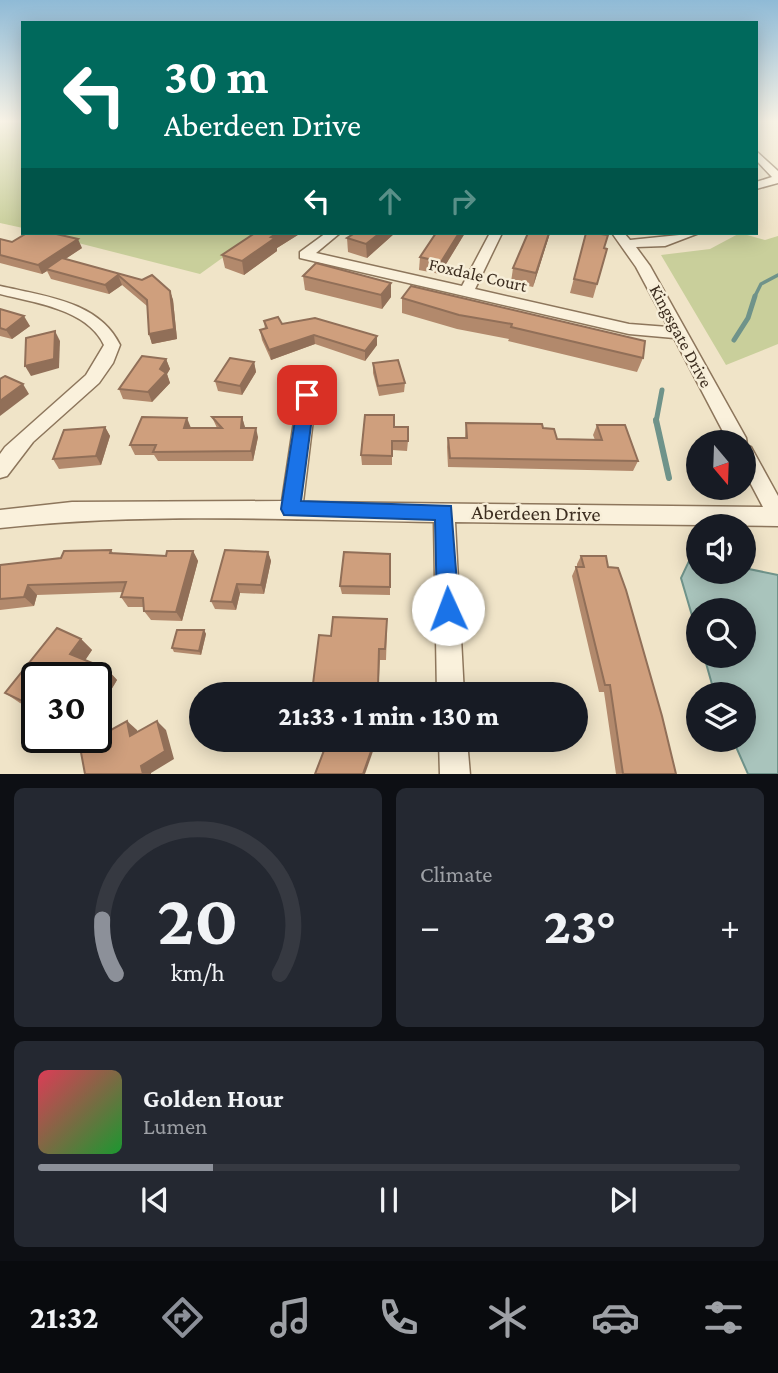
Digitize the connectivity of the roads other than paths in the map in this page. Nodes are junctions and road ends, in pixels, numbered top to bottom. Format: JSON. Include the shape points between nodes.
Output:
{"nodes":[{"id":1,"x":759,"y":157,"type":"edge"},
{"id":2,"x":778,"y":178,"type":"edge"},
{"id":3,"x":758,"y":185,"type":"edge"},
{"id":4,"x":331,"y":235,"type":"edge"},
{"id":5,"x":495,"y":235,"type":"edge"},
{"id":6,"x":687,"y":235,"type":"edge"},
{"id":7,"x":623,"y":238,"type":"edge"},
{"id":8,"x":0,"y":290,"type":"edge"},
{"id":9,"x":466,"y":292,"type":"junction"},
{"id":10,"x":680,"y":333,"type":"junction"},
{"id":11,"x":307,"y":395,"type":"dead end"},
{"id":12,"x":732,"y":430,"type":"edge"},
{"id":13,"x":0,"y":470,"type":"edge"},
{"id":14,"x":756,"y":475,"type":"edge"},
{"id":15,"x":291,"y":509,"type":"junction"},
{"id":16,"x":444,"y":512,"type":"junction"},
{"id":17,"x":778,"y":517,"type":"edge"},
{"id":18,"x":0,"y":519,"type":"edge"},
{"id":19,"x":451,"y":682,"type":"edge"},
{"id":20,"x":453,"y":752,"type":"edge"},
{"id":21,"x":454,"y":774,"type":"edge"}],
"edges":[{"from":1,"to":2,"type":"street"},
{"from":2,"to":3,"type":"street"},
{"from":4,"to":9,"type":"street","name":"Foxdale Court","via":[[305,255]]},
{"from":5,"to":9,"type":"street"},
{"from":6,"to":7,"type":"street","via":[[665,242]]},
{"from":7,"to":10,"type":"street","name":"Kingsgate Drive"},
{"from":8,"to":13,"type":"street","via":[[80,313],[104,328],[112,345],[101,369],[21,439]]},
{"from":9,"to":10,"type":"street","name":"Foxdale Court","via":[[629,329]]},
{"from":10,"to":12,"type":"street","name":"Kingsgate Drive"},
{"from":11,"to":15,"type":"street"},
{"from":14,"to":17,"type":"street"},
{"from":15,"to":16,"type":"street","name":"Aberdeen Drive"},
{"from":15,"to":18,"type":"street","name":"Aberdeen Drive","via":[[72,511]]},
{"from":16,"to":17,"type":"street","name":"Aberdeen Drive"},
{"from":16,"to":19,"type":"street"},
{"from":20,"to":21,"type":"street"}]}
